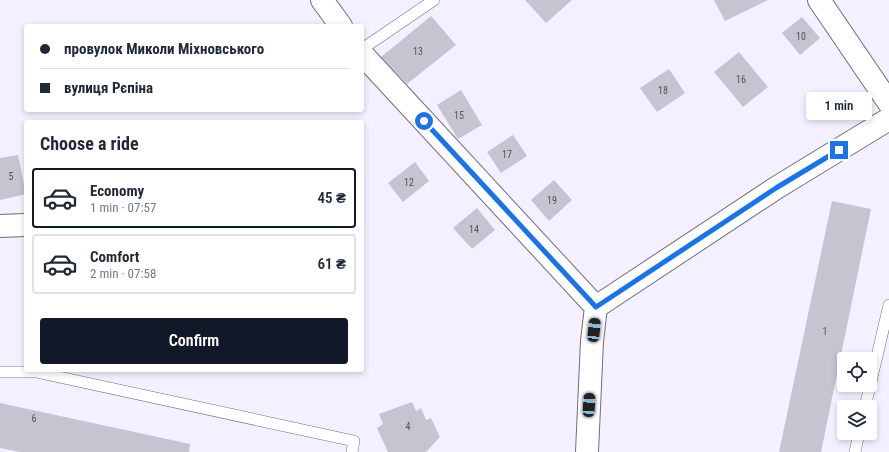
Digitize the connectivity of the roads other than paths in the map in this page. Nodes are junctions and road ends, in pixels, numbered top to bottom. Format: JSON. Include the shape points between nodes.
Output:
{"nodes":[{"id":1,"x":322,"y":0,"type":"edge"},
{"id":2,"x":434,"y":0,"type":"edge"},
{"id":3,"x":819,"y":0,"type":"edge"},
{"id":4,"x":340,"y":24,"type":"edge"},
{"id":5,"x":364,"y":48,"type":"edge"},
{"id":6,"x":364,"y":56,"type":"edge"},
{"id":7,"x":889,"y":103,"type":"edge"},
{"id":8,"x":889,"y":119,"type":"edge"},
{"id":9,"x":24,"y":225,"type":"edge"},
{"id":10,"x":0,"y":226,"type":"edge"},
{"id":11,"x":889,"y":305,"type":"edge"},
{"id":12,"x":596,"y":307,"type":"junction"},
{"id":13,"x":0,"y":372,"type":"edge"},
{"id":14,"x":867,"y":400,"type":"edge"},
{"id":15,"x":858,"y":440,"type":"edge"},
{"id":16,"x":352,"y":452,"type":"edge"},
{"id":17,"x":587,"y":452,"type":"edge"},
{"id":18,"x":855,"y":452,"type":"edge"}],
"edges":[{"from":1,"to":4,"type":"street"},
{"from":2,"to":5,"type":"lane"},
{"from":3,"to":7,"type":"street"},
{"from":6,"to":12,"type":"street"},
{"from":8,"to":12,"type":"street","via":[[776,188]]},
{"from":9,"to":10,"type":"street"},
{"from":11,"to":14,"type":"lane"},
{"from":12,"to":17,"type":"street"},
{"from":13,"to":16,"type":"lane","via":[[36,372],[354,441]]},
{"from":15,"to":18,"type":"lane"}]}
